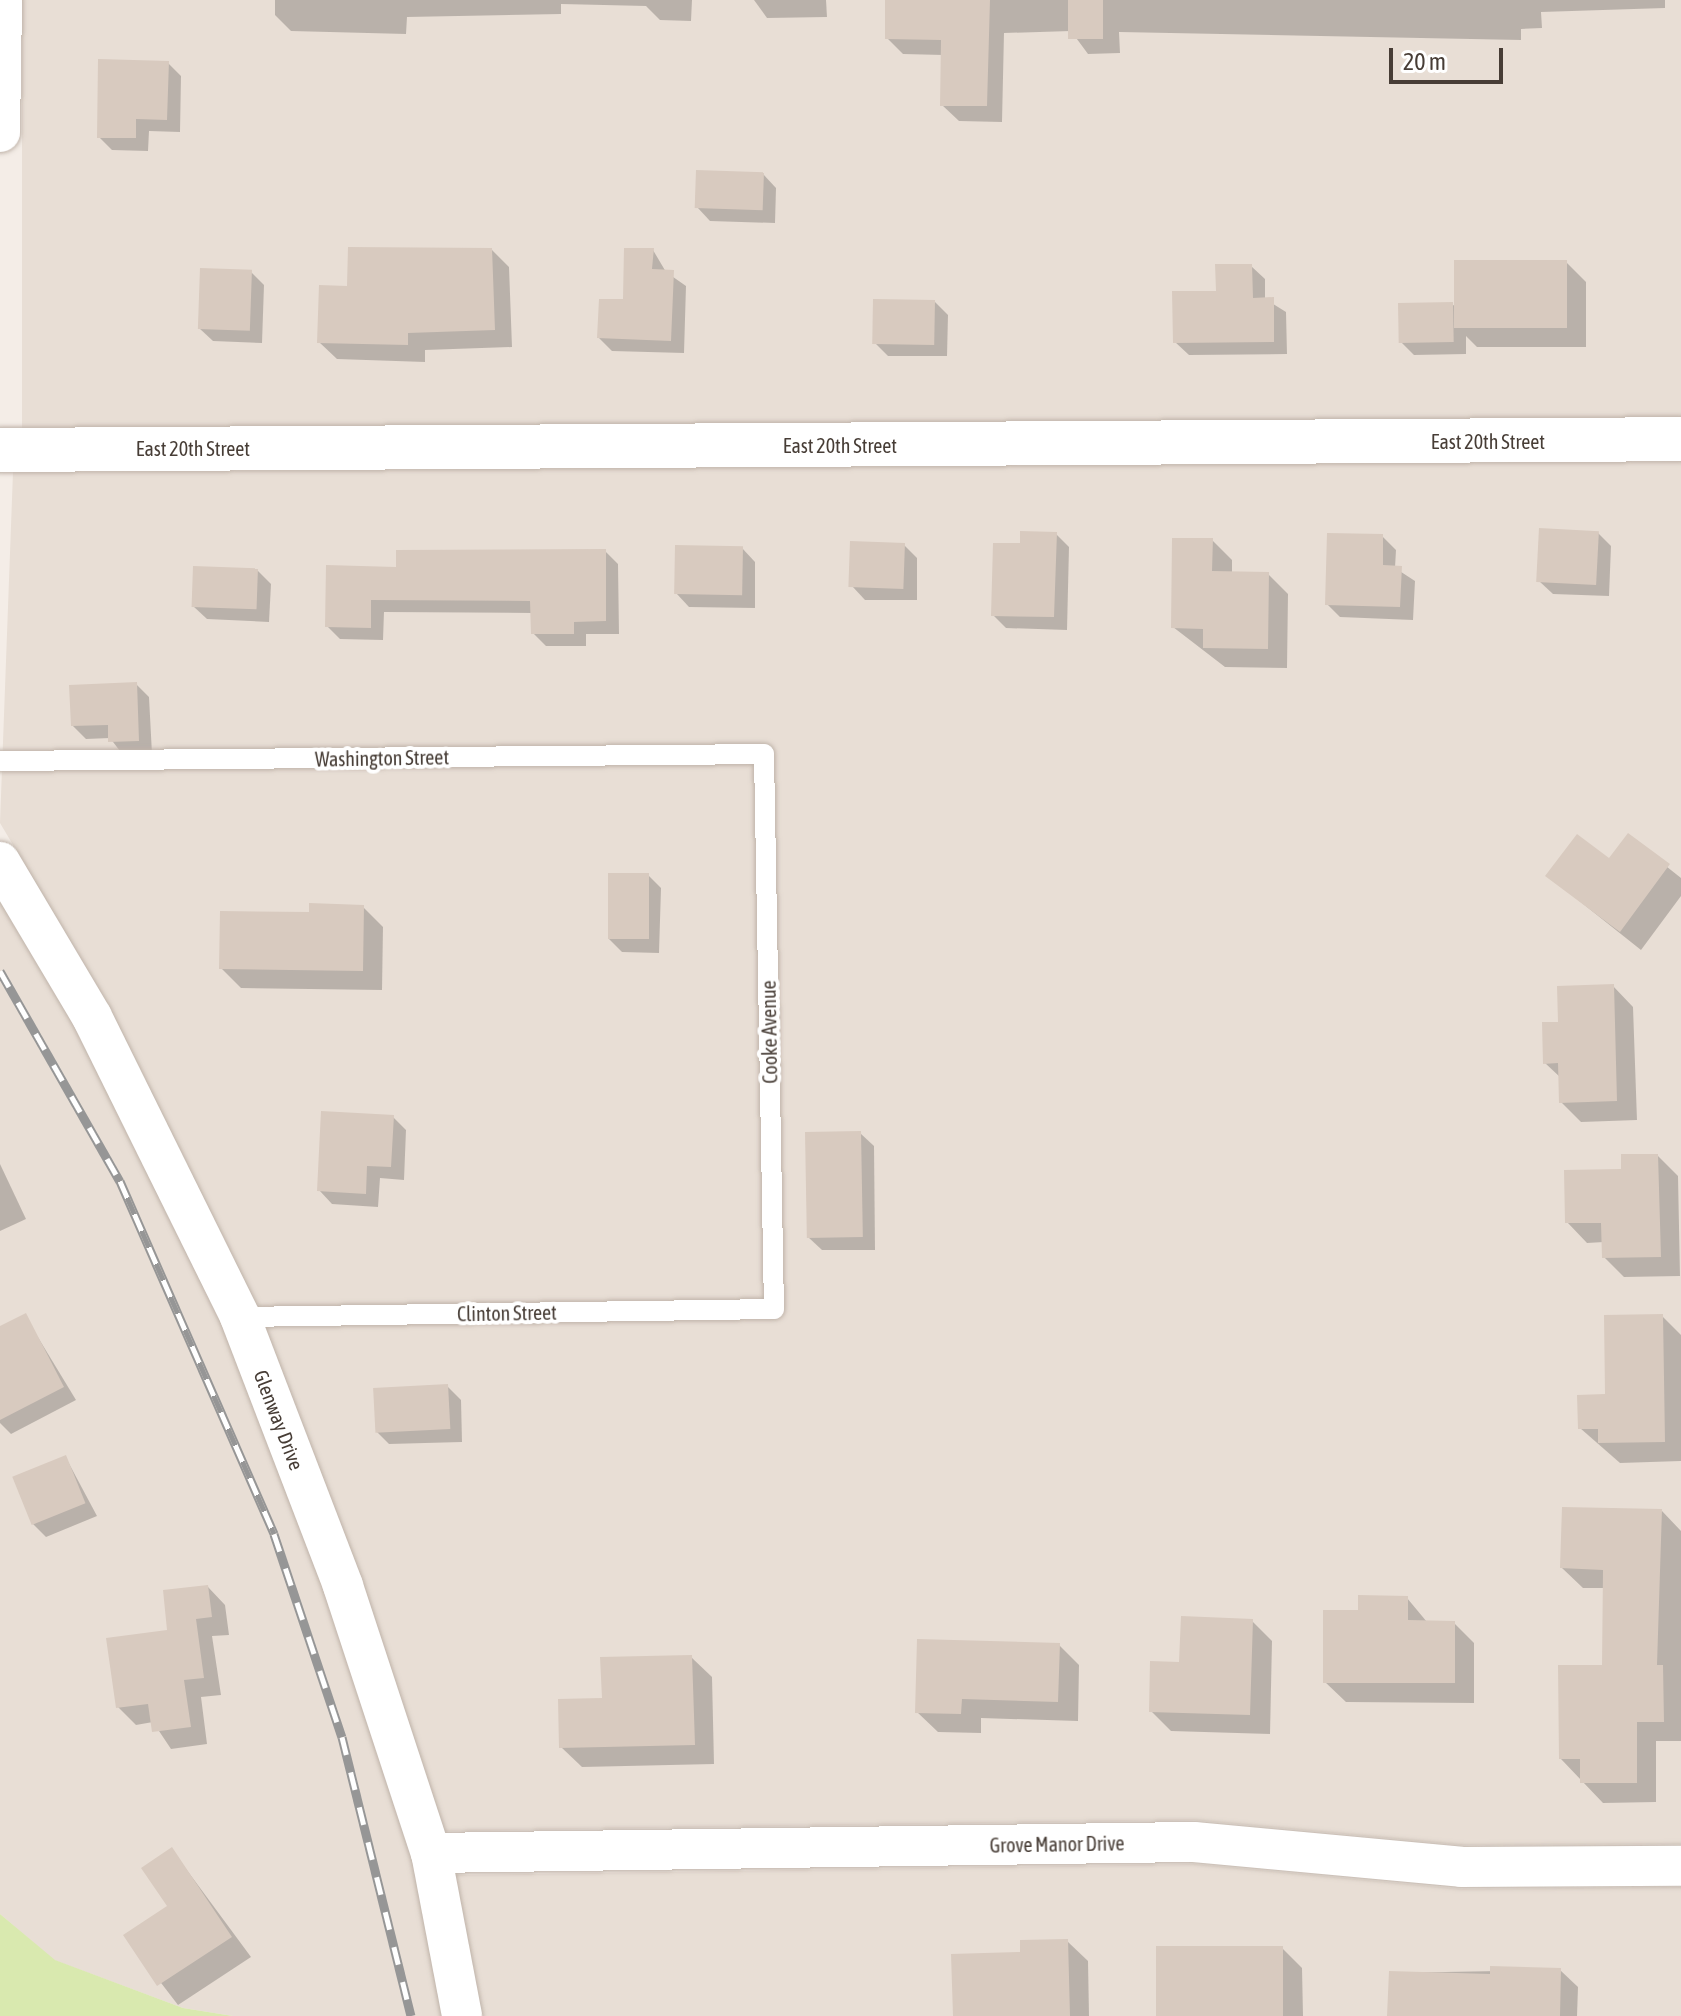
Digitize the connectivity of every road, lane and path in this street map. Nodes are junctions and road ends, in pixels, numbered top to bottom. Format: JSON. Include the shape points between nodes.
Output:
{"nodes":[{"id":1,"x":2,"y":0,"type":"edge"},
{"id":2,"x":0,"y":132,"type":"edge"},
{"id":3,"x":1681,"y":439,"type":"edge"},
{"id":4,"x":0,"y":450,"type":"edge"},
{"id":5,"x":764,"y":754,"type":"joint"},
{"id":6,"x":0,"y":761,"type":"edge"},
{"id":7,"x":0,"y":862,"type":"edge"},
{"id":8,"x":774,"y":1309,"type":"joint"},
{"id":9,"x":240,"y":1317,"type":"junction"},
{"id":10,"x":431,"y":1853,"type":"junction"},
{"id":11,"x":1681,"y":1866,"type":"edge"},
{"id":12,"x":462,"y":2016,"type":"edge"}],
"edges":[{"from":1,"to":2,"type":"street"},
{"from":3,"to":4,"type":"street","name":"East 20th Street"},
{"from":5,"to":6,"type":"lane","name":"Washington Street"},
{"from":5,"to":8,"type":"lane","name":"Cooke Avenue"},
{"from":7,"to":9,"type":"street","name":"Glenway Drive","via":[[92,1017]]},
{"from":8,"to":9,"type":"lane","name":"Clinton Street"},
{"from":9,"to":10,"type":"street","name":"Glenway Drive","via":[[343,1586]]},
{"from":10,"to":11,"type":"street","name":"Grove Manor Drive","via":[[1194,1842],[1461,1867]]},
{"from":10,"to":12,"type":"street","name":"Glenway Drive"}]}
